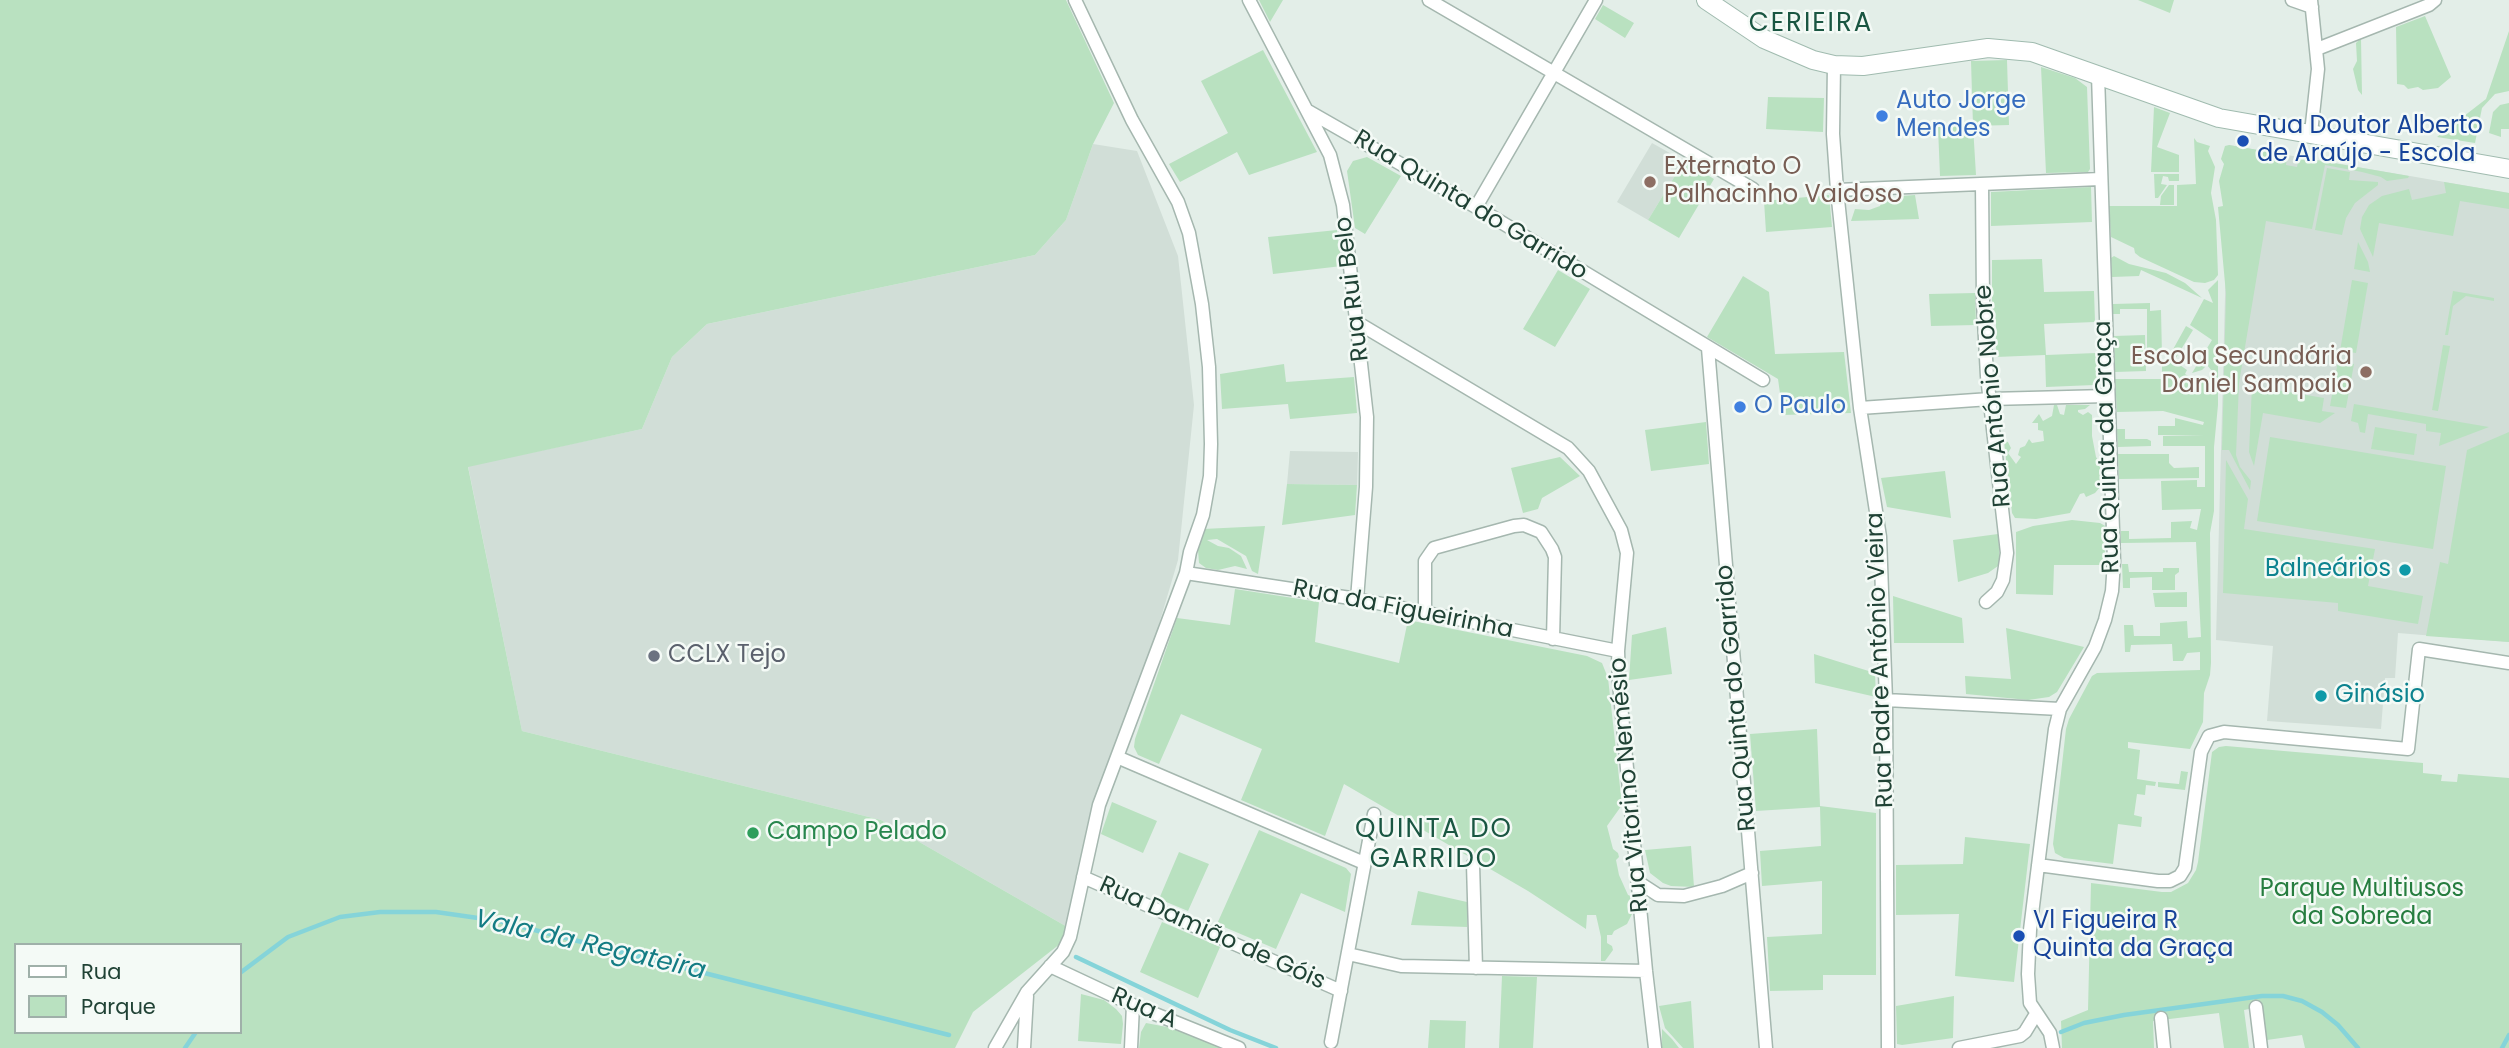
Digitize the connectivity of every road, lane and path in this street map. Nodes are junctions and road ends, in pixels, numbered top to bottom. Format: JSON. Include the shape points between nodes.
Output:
{"nodes":[{"id":1,"x":1075,"y":0,"type":"edge"},
{"id":2,"x":1249,"y":0,"type":"edge"},
{"id":3,"x":1429,"y":0,"type":"edge"},
{"id":4,"x":1596,"y":0,"type":"edge"},
{"id":5,"x":1706,"y":0,"type":"edge"},
{"id":6,"x":2292,"y":0,"type":"edge"},
{"id":7,"x":2435,"y":0,"type":"edge"},
{"id":8,"x":2311,"y":4,"type":"edge"},
{"id":9,"x":2317,"y":49,"type":"junction"},
{"id":10,"x":1835,"y":65,"type":"junction"},
{"id":11,"x":1554,"y":72,"type":"junction"},
{"id":12,"x":2098,"y":75,"type":"junction"},
{"id":13,"x":1304,"y":109,"type":"junction"},
{"id":14,"x":2311,"y":134,"type":"junction"},
{"id":15,"x":2509,"y":169,"type":"edge"},
{"id":16,"x":2100,"y":179,"type":"junction"},
{"id":17,"x":1982,"y":184,"type":"junction"},
{"id":18,"x":1753,"y":189,"type":"dead end"},
{"id":19,"x":1837,"y":190,"type":"junction"},
{"id":20,"x":1475,"y":207,"type":"junction"},
{"id":21,"x":1358,"y":323,"type":"junction"},
{"id":22,"x":1708,"y":348,"type":"junction"},
{"id":23,"x":1763,"y":380,"type":"dead end"},
{"id":24,"x":2107,"y":396,"type":"junction"},
{"id":25,"x":1990,"y":398,"type":"junction"},
{"id":26,"x":1860,"y":408,"type":"junction"},
{"id":27,"x":1186,"y":573,"type":"junction"},
{"id":28,"x":1357,"y":599,"type":"junction"},
{"id":29,"x":1986,"y":602,"type":"dead end"},
{"id":30,"x":1425,"y":613,"type":"junction"},
{"id":31,"x":1553,"y":639,"type":"junction"},
{"id":32,"x":1618,"y":651,"type":"junction"},
{"id":33,"x":2509,"y":663,"type":"edge"},
{"id":34,"x":1886,"y":701,"type":"junction"},
{"id":35,"x":2060,"y":709,"type":"junction"},
{"id":36,"x":1117,"y":757,"type":"junction"},
{"id":37,"x":1374,"y":814,"type":"dead end"},
{"id":38,"x":1364,"y":863,"type":"junction"},
{"id":39,"x":1473,"y":864,"type":"dead end"},
{"id":40,"x":2038,"y":865,"type":"junction"},
{"id":41,"x":1752,"y":873,"type":"junction"},
{"id":42,"x":1083,"y":877,"type":"junction"},
{"id":43,"x":1637,"y":882,"type":"junction"},
{"id":44,"x":1348,"y":954,"type":"junction"},
{"id":45,"x":1050,"y":966,"type":"junction"},
{"id":46,"x":1476,"y":968,"type":"junction"},
{"id":47,"x":1646,"y":971,"type":"junction"},
{"id":48,"x":1340,"y":991,"type":"junction"},
{"id":49,"x":1027,"y":992,"type":"junction"},
{"id":50,"x":1133,"y":1005,"type":"junction"},
{"id":51,"x":2256,"y":1007,"type":"dead end"},
{"id":52,"x":2036,"y":1014,"type":"junction"},
{"id":53,"x":2161,"y":1018,"type":"dead end"},
{"id":54,"x":1331,"y":1042,"type":"dead end"},
{"id":55,"x":995,"y":1048,"type":"edge"},
{"id":56,"x":1024,"y":1048,"type":"edge"},
{"id":57,"x":1130,"y":1048,"type":"edge"},
{"id":58,"x":1239,"y":1048,"type":"edge"},
{"id":59,"x":1655,"y":1048,"type":"edge"},
{"id":60,"x":1766,"y":1048,"type":"edge"},
{"id":61,"x":1888,"y":1048,"type":"edge"},
{"id":62,"x":1959,"y":1048,"type":"edge"},
{"id":63,"x":2053,"y":1048,"type":"edge"},
{"id":64,"x":2164,"y":1048,"type":"edge"},
{"id":65,"x":2261,"y":1048,"type":"edge"}],
"edges":[{"from":1,"to":27,"type":"street","via":[[1132,120],[1178,202],[1189,233],[1209,367],[1211,444],[1207,497]]},
{"from":2,"to":13,"type":"street","name":"Rua Rui Belo"},
{"from":3,"to":11,"type":"street"},
{"from":4,"to":11,"type":"street"},
{"from":5,"to":10,"type":"main road","via":[[1763,39]]},
{"from":6,"to":8,"type":"street"},
{"from":7,"to":9,"type":"street"},
{"from":8,"to":9,"type":"street"},
{"from":9,"to":14,"type":"street"},
{"from":10,"to":12,"type":"main road","via":[[1863,66],[1988,48],[2032,52]]},
{"from":10,"to":19,"type":"street","name":"Rua Padre António Vieira"},
{"from":11,"to":18,"type":"street"},
{"from":11,"to":20,"type":"street"},
{"from":12,"to":14,"type":"main road","via":[[2207,115]]},
{"from":12,"to":16,"type":"street","name":"Rua Quinta da Graça"},
{"from":13,"to":20,"type":"street","name":"Rua Quinta do Garrido"},
{"from":13,"to":21,"type":"street","name":"Rua Rui Belo","via":[[1330,155],[1338,180]]},
{"from":14,"to":15,"type":"main road"},
{"from":16,"to":17,"type":"street"},
{"from":16,"to":24,"type":"street","name":"Rua Quinta da Graça"},
{"from":17,"to":19,"type":"street"},
{"from":17,"to":25,"type":"street","name":"Rua António Nobre"},
{"from":19,"to":26,"type":"street","name":"Rua Padre António Vieira"},
{"from":20,"to":22,"type":"street","name":"Rua Quinta do Garrido"},
{"from":21,"to":28,"type":"street","name":"Rua Rui Belo","via":[[1367,452]]},
{"from":21,"to":32,"type":"street","name":"Rua Vitorino Nemésio","via":[[1578,457],[1625,542],[1627,567]]},
{"from":22,"to":23,"type":"street","name":"Rua Quinta do Garrido"},
{"from":22,"to":41,"type":"street","name":"Rua Quinta do Garrido"},
{"from":24,"to":25,"type":"street"},
{"from":24,"to":35,"type":"street","name":"Rua Quinta da Graça","via":[[2112,592],[2095,647]]},
{"from":25,"to":26,"type":"street"},
{"from":25,"to":29,"type":"street","name":"Rua António Nobre","via":[[2007,553],[2003,580]]},
{"from":26,"to":34,"type":"street","name":"Rua Padre António Vieira","via":[[1880,537]]},
{"from":27,"to":28,"type":"street","name":"Rua da Figueirinha"},
{"from":27,"to":36,"type":"street"},
{"from":28,"to":30,"type":"street","name":"Rua da Figueirinha"},
{"from":30,"to":31,"type":"street","name":"Rua da Figueirinha"},
{"from":30,"to":31,"type":"street","via":[[1425,561],[1434,548],[1524,525],[1541,532],[1555,557]]},
{"from":31,"to":32,"type":"street","name":"Rua da Figueirinha"},
{"from":32,"to":43,"type":"street","name":"Rua Vitorino Nemésio"},
{"from":33,"to":40,"type":"street","via":[[2419,649],[2409,749],[2224,732],[2209,736],[2201,751],[2185,868],[2170,881]]},
{"from":34,"to":35,"type":"street"},
{"from":34,"to":61,"type":"street","name":"Rua Padre António Vieira"},
{"from":35,"to":40,"type":"street","name":"Rua Quinta da Graça"},
{"from":36,"to":38,"type":"street"},
{"from":36,"to":42,"type":"street","via":[[1095,818]]},
{"from":37,"to":38,"type":"street"},
{"from":38,"to":44,"type":"street"},
{"from":39,"to":46,"type":"street"},
{"from":40,"to":52,"type":"street","name":"Rua Quinta da Graça","via":[[2028,964],[2030,1003]]},
{"from":41,"to":43,"type":"street","via":[[1684,896],[1658,895]]},
{"from":41,"to":60,"type":"street","name":"Rua Quinta do Garrido"},
{"from":42,"to":45,"type":"street","via":[[1069,937]]},
{"from":42,"to":48,"type":"street","name":"Rua Damião de Góis"},
{"from":43,"to":47,"type":"street","name":"Rua Vitorino Nemésio"},
{"from":44,"to":46,"type":"street","via":[[1401,966]]},
{"from":44,"to":48,"type":"street"},
{"from":45,"to":49,"type":"street"},
{"from":45,"to":50,"type":"street","name":"Rua A"},
{"from":46,"to":47,"type":"street"},
{"from":47,"to":59,"type":"street","name":"Rua Vitorino Nemésio"},
{"from":48,"to":54,"type":"street"},
{"from":49,"to":55,"type":"street"},
{"from":49,"to":56,"type":"street"},
{"from":50,"to":57,"type":"street"},
{"from":50,"to":58,"type":"street","name":"Rua A"},
{"from":51,"to":65,"type":"street"},
{"from":52,"to":62,"type":"street","via":[[2020,1036]]},
{"from":52,"to":63,"type":"street","name":"Rua Quinta da Graça","via":[[2050,1033]]},
{"from":53,"to":64,"type":"street"}]}
